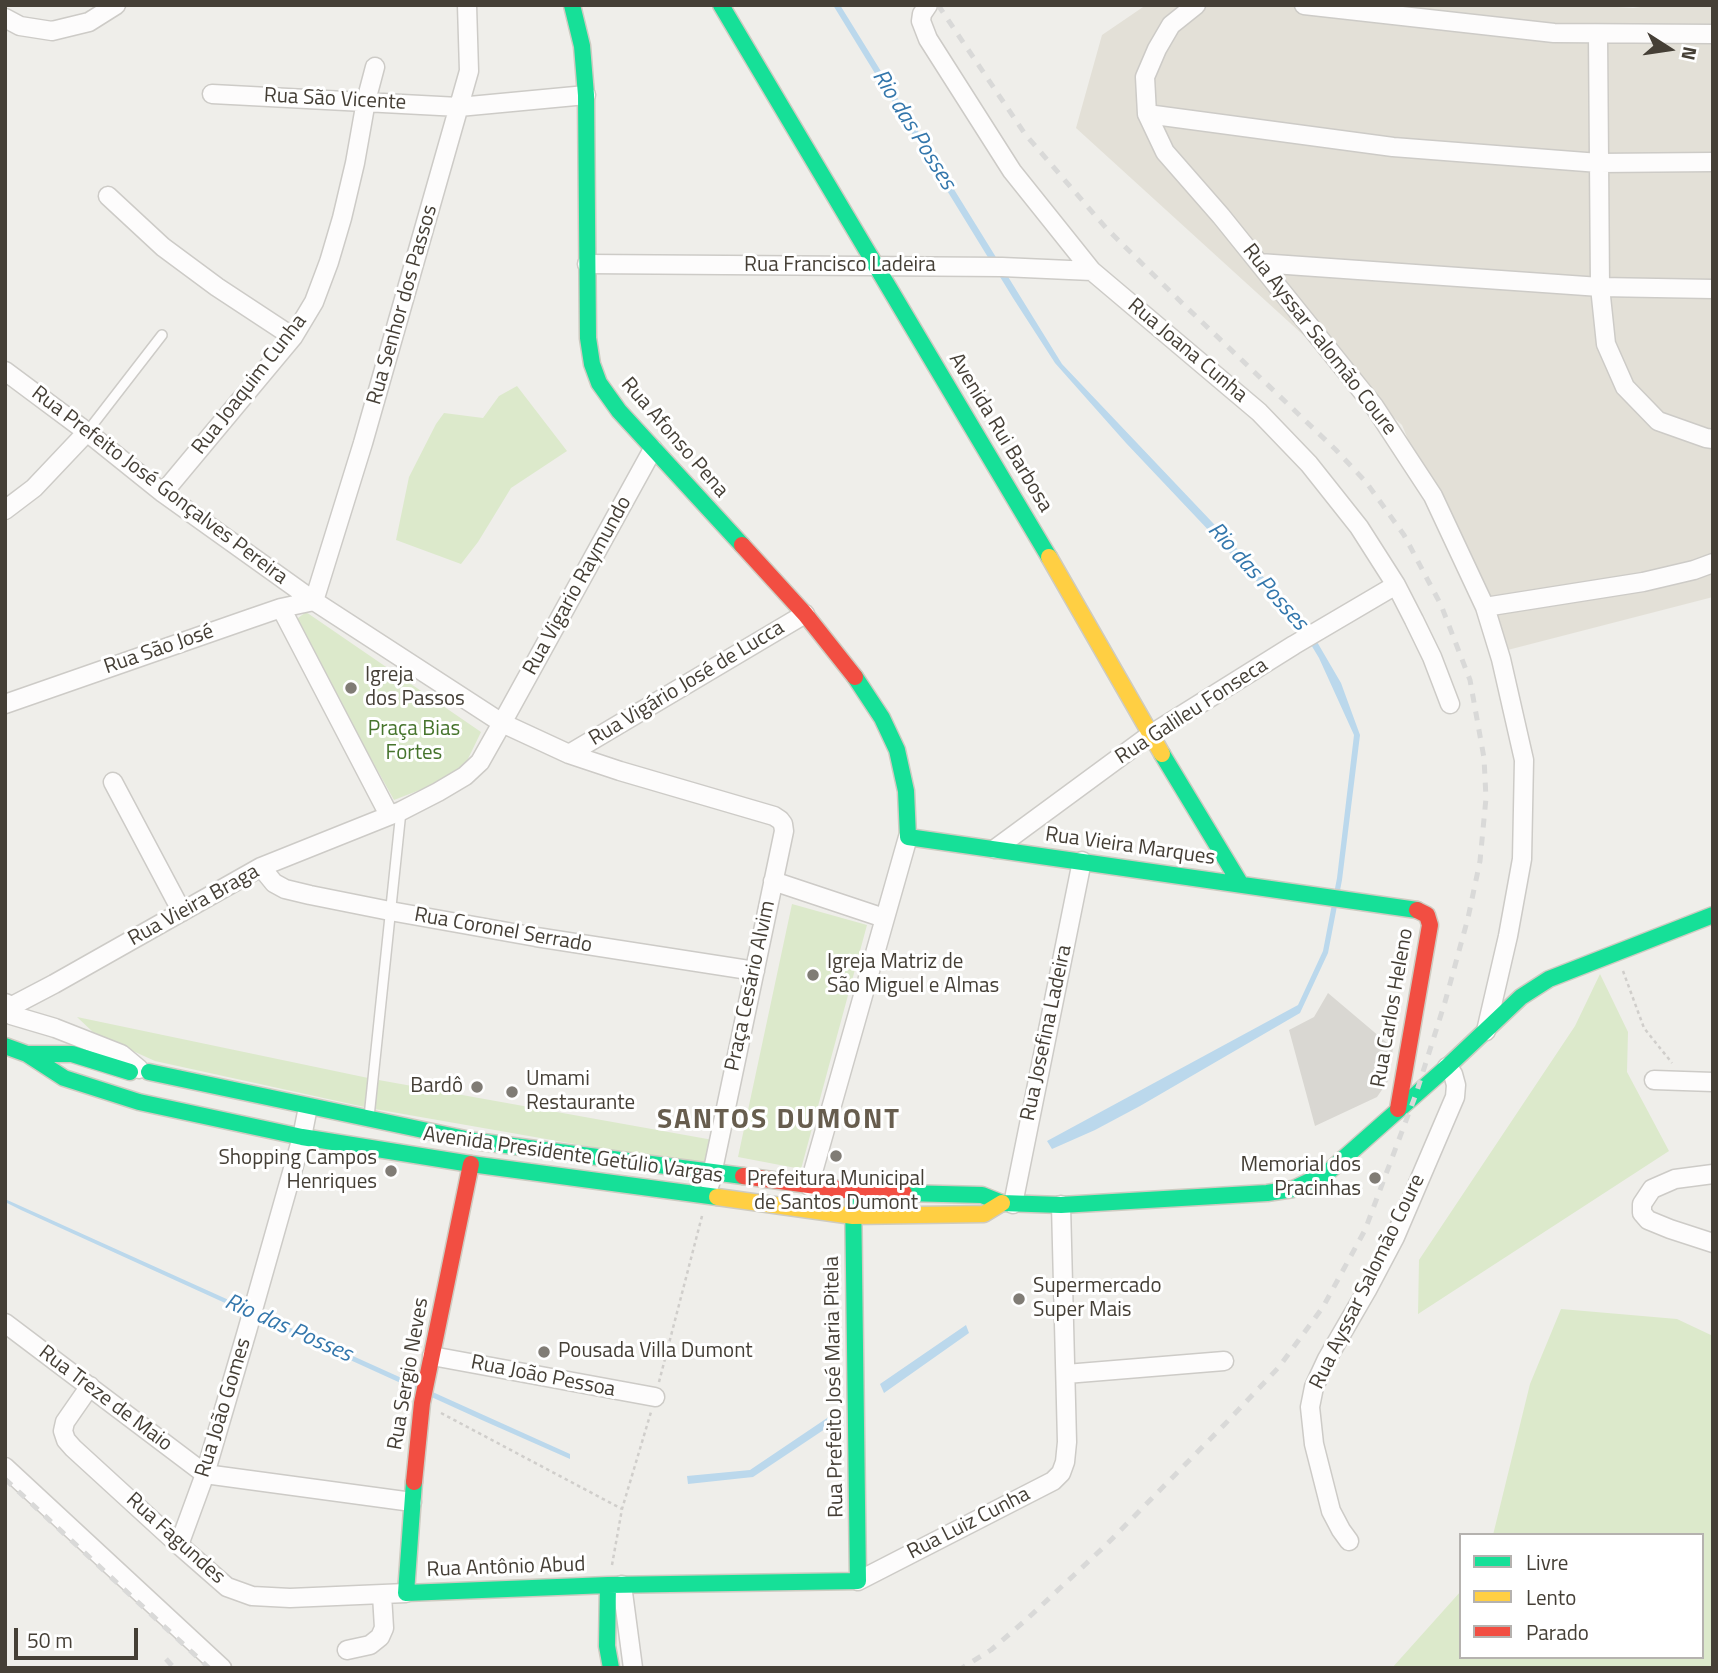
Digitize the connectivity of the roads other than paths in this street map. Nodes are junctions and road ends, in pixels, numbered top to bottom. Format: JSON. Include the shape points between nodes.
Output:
{"nodes":[{"id":1,"x":116,"y":5,"type":"edge"},
{"id":2,"x":467,"y":5,"type":"edge"},
{"id":3,"x":572,"y":5,"type":"edge"},
{"id":4,"x":721,"y":5,"type":"edge"},
{"id":5,"x":929,"y":5,"type":"edge"},
{"id":6,"x":1196,"y":5,"type":"edge"},
{"id":7,"x":1304,"y":5,"type":"edge"},
{"id":8,"x":5,"y":18,"type":"edge"},
{"id":9,"x":1598,"y":34,"type":"junction"},
{"id":10,"x":1713,"y":34,"type":"edge"},
{"id":11,"x":376,"y":67,"type":"dead end"},
{"id":12,"x":212,"y":94,"type":"dead end"},
{"id":13,"x":586,"y":95,"type":"junction"},
{"id":14,"x":366,"y":101,"type":"junction"},
{"id":15,"x":458,"y":107,"type":"junction"},
{"id":16,"x":1147,"y":114,"type":"junction"},
{"id":17,"x":1713,"y":162,"type":"edge"},
{"id":18,"x":1599,"y":163,"type":"junction"},
{"id":19,"x":108,"y":196,"type":"dead end"},
{"id":20,"x":1259,"y":263,"type":"junction"},
{"id":21,"x":587,"y":264,"type":"junction"},
{"id":22,"x":876,"y":267,"type":"junction"},
{"id":23,"x":1092,"y":271,"type":"junction"},
{"id":24,"x":1600,"y":287,"type":"junction"},
{"id":25,"x":1713,"y":289,"type":"edge"},
{"id":26,"x":162,"y":335,"type":"dead end"},
{"id":27,"x":293,"y":337,"type":"junction"},
{"id":28,"x":5,"y":371,"type":"edge"},
{"id":29,"x":87,"y":432,"type":"junction"},
{"id":30,"x":1713,"y":439,"type":"edge"},
{"id":31,"x":653,"y":449,"type":"junction"},
{"id":32,"x":163,"y":493,"type":"junction"},
{"id":33,"x":5,"y":510,"type":"edge"},
{"id":34,"x":1713,"y":563,"type":"edge"},
{"id":35,"x":1396,"y":585,"type":"junction"},
{"id":36,"x":314,"y":601,"type":"junction"},
{"id":37,"x":1485,"y":607,"type":"junction"},
{"id":38,"x":281,"y":608,"type":"junction"},
{"id":39,"x":805,"y":614,"type":"junction"},
{"id":40,"x":5,"y":704,"type":"edge"},
{"id":41,"x":1450,"y":704,"type":"dead end"},
{"id":42,"x":502,"y":723,"type":"junction"},
{"id":43,"x":1150,"y":735,"type":"junction"},
{"id":44,"x":569,"y":754,"type":"junction"},
{"id":45,"x":113,"y":782,"type":"dead end"},
{"id":46,"x":395,"y":813,"type":"junction"},
{"id":47,"x":908,"y":837,"type":"junction"},
{"id":48,"x":995,"y":849,"type":"junction"},
{"id":49,"x":1082,"y":861,"type":"junction"},
{"id":50,"x":261,"y":867,"type":"junction"},
{"id":51,"x":773,"y":881,"type":"junction"},
{"id":52,"x":1240,"y":883,"type":"junction"},
{"id":53,"x":1345,"y":899,"type":"joint"},
{"id":54,"x":390,"y":911,"type":"junction"},
{"id":55,"x":182,"y":912,"type":"junction"},
{"id":56,"x":1713,"y":915,"type":"edge"},
{"id":57,"x":884,"y":918,"type":"junction"},
{"id":58,"x":755,"y":971,"type":"junction"},
{"id":59,"x":9,"y":1005,"type":"edge"},
{"id":60,"x":1486,"y":1031,"type":"junction"},
{"id":61,"x":5,"y":1046,"type":"edge"},
{"id":62,"x":27,"y":1054,"type":"junction"},
{"id":63,"x":1447,"y":1067,"type":"junction"},
{"id":64,"x":139,"y":1071,"type":"junction"},
{"id":65,"x":1654,"y":1080,"type":"dead end"},
{"id":66,"x":1713,"y":1082,"type":"edge"},
{"id":67,"x":134,"y":1100,"type":"junction"},
{"id":68,"x":309,"y":1107,"type":"junction"},
{"id":69,"x":1398,"y":1109,"type":"junction"},
{"id":70,"x":368,"y":1119,"type":"junction"},
{"id":71,"x":302,"y":1137,"type":"junction"},
{"id":72,"x":567,"y":1154,"type":"junction"},
{"id":73,"x":471,"y":1164,"type":"junction"},
{"id":74,"x":712,"y":1173,"type":"junction"},
{"id":75,"x":1713,"y":1174,"type":"edge"},
{"id":76,"x":809,"y":1186,"type":"junction"},
{"id":77,"x":853,"y":1191,"type":"junction"},
{"id":78,"x":707,"y":1197,"type":"junction"},
{"id":79,"x":1007,"y":1203,"type":"junction"},
{"id":80,"x":1061,"y":1205,"type":"junction"},
{"id":81,"x":853,"y":1216,"type":"junction"},
{"id":82,"x":1713,"y":1243,"type":"edge"},
{"id":83,"x":5,"y":1323,"type":"edge"},
{"id":84,"x":432,"y":1356,"type":"junction"},
{"id":85,"x":1224,"y":1361,"type":"dead end"},
{"id":86,"x":1066,"y":1374,"type":"junction"},
{"id":87,"x":89,"y":1386,"type":"junction"},
{"id":88,"x":655,"y":1397,"type":"dead end"},
{"id":89,"x":5,"y":1467,"type":"edge"},
{"id":90,"x":205,"y":1474,"type":"junction"},
{"id":91,"x":412,"y":1502,"type":"junction"},
{"id":92,"x":1349,"y":1541,"type":"dead end"},
{"id":93,"x":179,"y":1545,"type":"junction"},
{"id":94,"x":858,"y":1581,"type":"junction"},
{"id":95,"x":615,"y":1585,"type":"junction"},
{"id":96,"x":406,"y":1593,"type":"junction"},
{"id":97,"x":382,"y":1595,"type":"junction"},
{"id":98,"x":347,"y":1650,"type":"dead end"},
{"id":99,"x":222,"y":1668,"type":"edge"},
{"id":100,"x":611,"y":1668,"type":"edge"},
{"id":101,"x":633,"y":1668,"type":"edge"}],
"edges":[{"from":1,"to":8,"type":"street","via":[[89,22],[52,32]]},
{"from":2,"to":15,"type":"street","name":"Rua Senhor dos Passos","via":[[469,71]]},
{"from":3,"to":13,"type":"main road","name":"Rua Afonso Pena","via":[[582,46]]},
{"from":4,"to":22,"type":"main road","name":"Avenida Rui Barbosa"},
{"from":5,"to":23,"type":"street","name":"Rua Joana Cunha","via":[[922,13],[928,40],[1012,171]]},
{"from":6,"to":16,"type":"street","name":"Rua Ayssar Salomão Coure","via":[[1171,24],[1157,49],[1145,77]]},
{"from":7,"to":9,"type":"street"},
{"from":9,"to":10,"type":"street"},
{"from":9,"to":18,"type":"street"},
{"from":11,"to":14,"type":"street","name":"Rua Joaquim Cunha"},
{"from":12,"to":14,"type":"street","name":"Rua São Vicente"},
{"from":13,"to":15,"type":"street","name":"Rua São Vicente"},
{"from":13,"to":21,"type":"main road","name":"Rua Afonso Pena"},
{"from":14,"to":15,"type":"street","name":"Rua São Vicente"},
{"from":14,"to":27,"type":"street","name":"Rua Joaquim Cunha","via":[[329,262],[314,302]]},
{"from":15,"to":36,"type":"street","name":"Rua Senhor dos Passos"},
{"from":16,"to":18,"type":"street","via":[[1393,147]]},
{"from":16,"to":20,"type":"street","name":"Rua Ayssar Salomão Coure","via":[[1165,152]]},
{"from":17,"to":18,"type":"street"},
{"from":18,"to":24,"type":"street"},
{"from":19,"to":27,"type":"street","via":[[163,247]]},
{"from":20,"to":24,"type":"street"},
{"from":20,"to":37,"type":"street","name":"Rua Ayssar Salomão Coure","via":[[1374,406],[1433,496]]},
{"from":21,"to":22,"type":"street","name":"Rua Francisco Ladeira"},
{"from":21,"to":31,"type":"main road","name":"Rua Afonso Pena","via":[[592,364],[619,411]]},
{"from":22,"to":23,"type":"street","name":"Rua Francisco Ladeira"},
{"from":22,"to":43,"type":"main road","name":"Avenida Rui Barbosa"},
{"from":23,"to":35,"type":"street","name":"Rua Joana Cunha","via":[[1259,412],[1309,464],[1359,527]]},
{"from":24,"to":25,"type":"street"},
{"from":24,"to":30,"type":"street","via":[[1606,344],[1625,387],[1658,421]]},
{"from":26,"to":29,"type":"lane"},
{"from":27,"to":32,"type":"street","name":"Rua Joaquim Cunha"},
{"from":28,"to":29,"type":"street","name":"Rua Prefeito José Gonçalves Pereira"},
{"from":29,"to":32,"type":"street","name":"Rua Prefeito José Gonçalves Pereira"},
{"from":29,"to":33,"type":"street","via":[[34,488]]},
{"from":31,"to":39,"type":"main road","name":"Rua Afonso Pena"},
{"from":31,"to":42,"type":"street","name":"Rua Vigario Raymundo"},
{"from":32,"to":36,"type":"street","name":"Rua Prefeito José Gonçalves Pereira"},
{"from":34,"to":37,"type":"street","via":[[1643,582]]},
{"from":35,"to":41,"type":"street","name":"Rua Joana Cunha"},
{"from":35,"to":43,"type":"street","name":"Rua Galileu Fonseca"},
{"from":36,"to":38,"type":"street","name":"Rua São José"},
{"from":36,"to":42,"type":"street"},
{"from":37,"to":60,"type":"street","name":"Rua Ayssar Salomão Coure","via":[[1524,760],[1522,859]]},
{"from":38,"to":40,"type":"street","name":"Rua São José"},
{"from":38,"to":46,"type":"street"},
{"from":39,"to":44,"type":"street","name":"Rua Vigário José de Lucca"},
{"from":39,"to":47,"type":"main road","name":"Rua Afonso Pena","via":[[856,678],[897,750],[906,791]]},
{"from":42,"to":44,"type":"street"},
{"from":42,"to":46,"type":"street","via":[[480,762],[465,776]]},
{"from":43,"to":48,"type":"street","name":"Rua Galileu Fonseca"},
{"from":43,"to":52,"type":"main road","name":"Avenida Rui Barbosa"},
{"from":44,"to":51,"type":"street","name":"Praça Cesário Alvim","via":[[774,816],[784,831]]},
{"from":45,"to":55,"type":"street"},
{"from":46,"to":50,"type":"street","name":"Rua Vieira Braga"},
{"from":46,"to":54,"type":"lane"},
{"from":47,"to":48,"type":"main road","name":"Rua Vieira Marques"},
{"from":47,"to":57,"type":"street"},
{"from":48,"to":49,"type":"main road","name":"Rua Vieira Marques"},
{"from":49,"to":52,"type":"main road","name":"Rua Vieira Marques"},
{"from":49,"to":79,"type":"street","name":"Rua Josefina Ladeira"},
{"from":50,"to":54,"type":"street","name":"Rua Coronel Serrado","via":[[285,889]]},
{"from":50,"to":55,"type":"street","name":"Rua Vieira Braga"},
{"from":51,"to":57,"type":"street","name":"Praça Cesário Alvim"},
{"from":51,"to":58,"type":"street","name":"Praça Cesário Alvim"},
{"from":52,"to":53,"type":"main road","name":"Rua Vieira Marques"},
{"from":53,"to":69,"type":"main road","name":"Rua Carlos Heleno","via":[[1420,910],[1430,925]]},
{"from":54,"to":58,"type":"street","name":"Rua Coronel Serrado"},
{"from":54,"to":70,"type":"lane"},
{"from":55,"to":59,"type":"street","name":"Rua Vieira Braga","via":[[54,985]]},
{"from":56,"to":60,"type":"main road","name":"Avenida Presidente Getúlio Vargas","via":[[1549,979],[1521,997]]},
{"from":57,"to":76,"type":"street"},
{"from":58,"to":74,"type":"street","name":"Praça Cesário Alvim"},
{"from":59,"to":64,"type":"street","via":[[11,1015],[121,1054]]},
{"from":60,"to":63,"type":"main road","name":"Avenida Presidente Getúlio Vargas"},
{"from":61,"to":62,"type":"main road","name":"Avenida Presidente Getúlio Vargas"},
{"from":62,"to":64,"type":"main road","name":"Avenida Presidente Getúlio Vargas","via":[[72,1054]]},
{"from":62,"to":67,"type":"main road","name":"Avenida Presidente Getúlio Vargas","via":[[64,1078]]},
{"from":63,"to":69,"type":"main road","name":"Avenida Presidente Getúlio Vargas"},
{"from":63,"to":92,"type":"street","name":"Rua Ayssar Salomão Coure","via":[[1456,1085],[1455,1097],[1395,1237],[1314,1387],[1310,1407],[1314,1444],[1331,1511]]},
{"from":64,"to":67,"type":"main road","via":[[124,1080],[124,1090]]},
{"from":64,"to":67,"type":"main road","via":[[155,1081],[154,1091],[148,1099]]},
{"from":64,"to":68,"type":"main road","name":"Avenida Presidente Getúlio Vargas"},
{"from":65,"to":66,"type":"street"},
{"from":67,"to":71,"type":"main road","name":"Avenida Presidente Getúlio Vargas"},
{"from":68,"to":70,"type":"main road","name":"Avenida Presidente Getúlio Vargas"},
{"from":68,"to":71,"type":"street","name":"Rua João Gomes"},
{"from":69,"to":80,"type":"main road","name":"Avenida Presidente Getúlio Vargas","via":[[1327,1173],[1293,1189]]},
{"from":70,"to":72,"type":"main road","name":"Avenida Presidente Getúlio Vargas"},
{"from":71,"to":73,"type":"main road","name":"Avenida Presidente Getúlio Vargas"},
{"from":71,"to":90,"type":"street","name":"Rua João Gomes"},
{"from":72,"to":73,"type":"main road","via":[[494,1153]]},
{"from":72,"to":74,"type":"main road","name":"Avenida Presidente Getúlio Vargas"},
{"from":73,"to":78,"type":"main road","name":"Avenida Presidente Getúlio Vargas"},
{"from":73,"to":84,"type":"main road","name":"Rua Sergio Neves"},
{"from":74,"to":76,"type":"main road","name":"Avenida Presidente Getúlio Vargas"},
{"from":74,"to":78,"type":"street","name":"Praça Cesário Alvim"},
{"from":75,"to":82,"type":"street","via":[[1675,1179],[1652,1189],[1642,1213],[1648,1220]]},
{"from":76,"to":77,"type":"main road","name":"Avenida Presidente Getúlio Vargas"},
{"from":76,"to":78,"type":"main road","via":[[798,1196]]},
{"from":77,"to":79,"type":"main road","name":"Avenida Presidente Getúlio Vargas","via":[[982,1195]]},
{"from":77,"to":81,"type":"main road","name":"Rua Prefeito José Maria Pitela"},
{"from":78,"to":81,"type":"main road","name":"Avenida Presidente Getúlio Vargas"},
{"from":79,"to":80,"type":"main road","name":"Avenida Presidente Getúlio Vargas"},
{"from":79,"to":81,"type":"main road","name":"Avenida Presidente Getúlio Vargas","via":[[984,1214]]},
{"from":80,"to":86,"type":"street","name":"Rua Luiz Cunha"},
{"from":81,"to":94,"type":"main road","name":"Rua Prefeito José Maria Pitela"},
{"from":83,"to":87,"type":"street","name":"Rua Treze de Maio"},
{"from":84,"to":88,"type":"street","name":"Rua João Pessoa"},
{"from":84,"to":91,"type":"main road","name":"Rua Sergio Neves"},
{"from":85,"to":86,"type":"street"},
{"from":86,"to":94,"type":"street","name":"Rua Luiz Cunha","via":[[1065,1462],[1053,1481]]},
{"from":87,"to":90,"type":"street","name":"Rua Treze de Maio"},
{"from":87,"to":93,"type":"street","name":"Rua Fagundes","via":[[65,1422],[66,1440]]},
{"from":89,"to":99,"type":"street"},
{"from":90,"to":91,"type":"street"},
{"from":90,"to":93,"type":"street","name":"Rua João Gomes"},
{"from":91,"to":96,"type":"main road","name":"Rua Sergio Neves"},
{"from":93,"to":97,"type":"street","name":"Rua Fagundes","via":[[227,1587],[252,1596]]},
{"from":94,"to":95,"type":"main road","name":"Rua Luiz Cunha"},
{"from":95,"to":96,"type":"main road","name":"Rua Antônio Abud"},
{"from":95,"to":100,"type":"main road","via":[[607,1646]]},
{"from":95,"to":101,"type":"street"},
{"from":96,"to":97,"type":"street","name":"Rua Fagundes"},
{"from":97,"to":98,"type":"street","via":[[380,1637],[370,1645]]}]}
